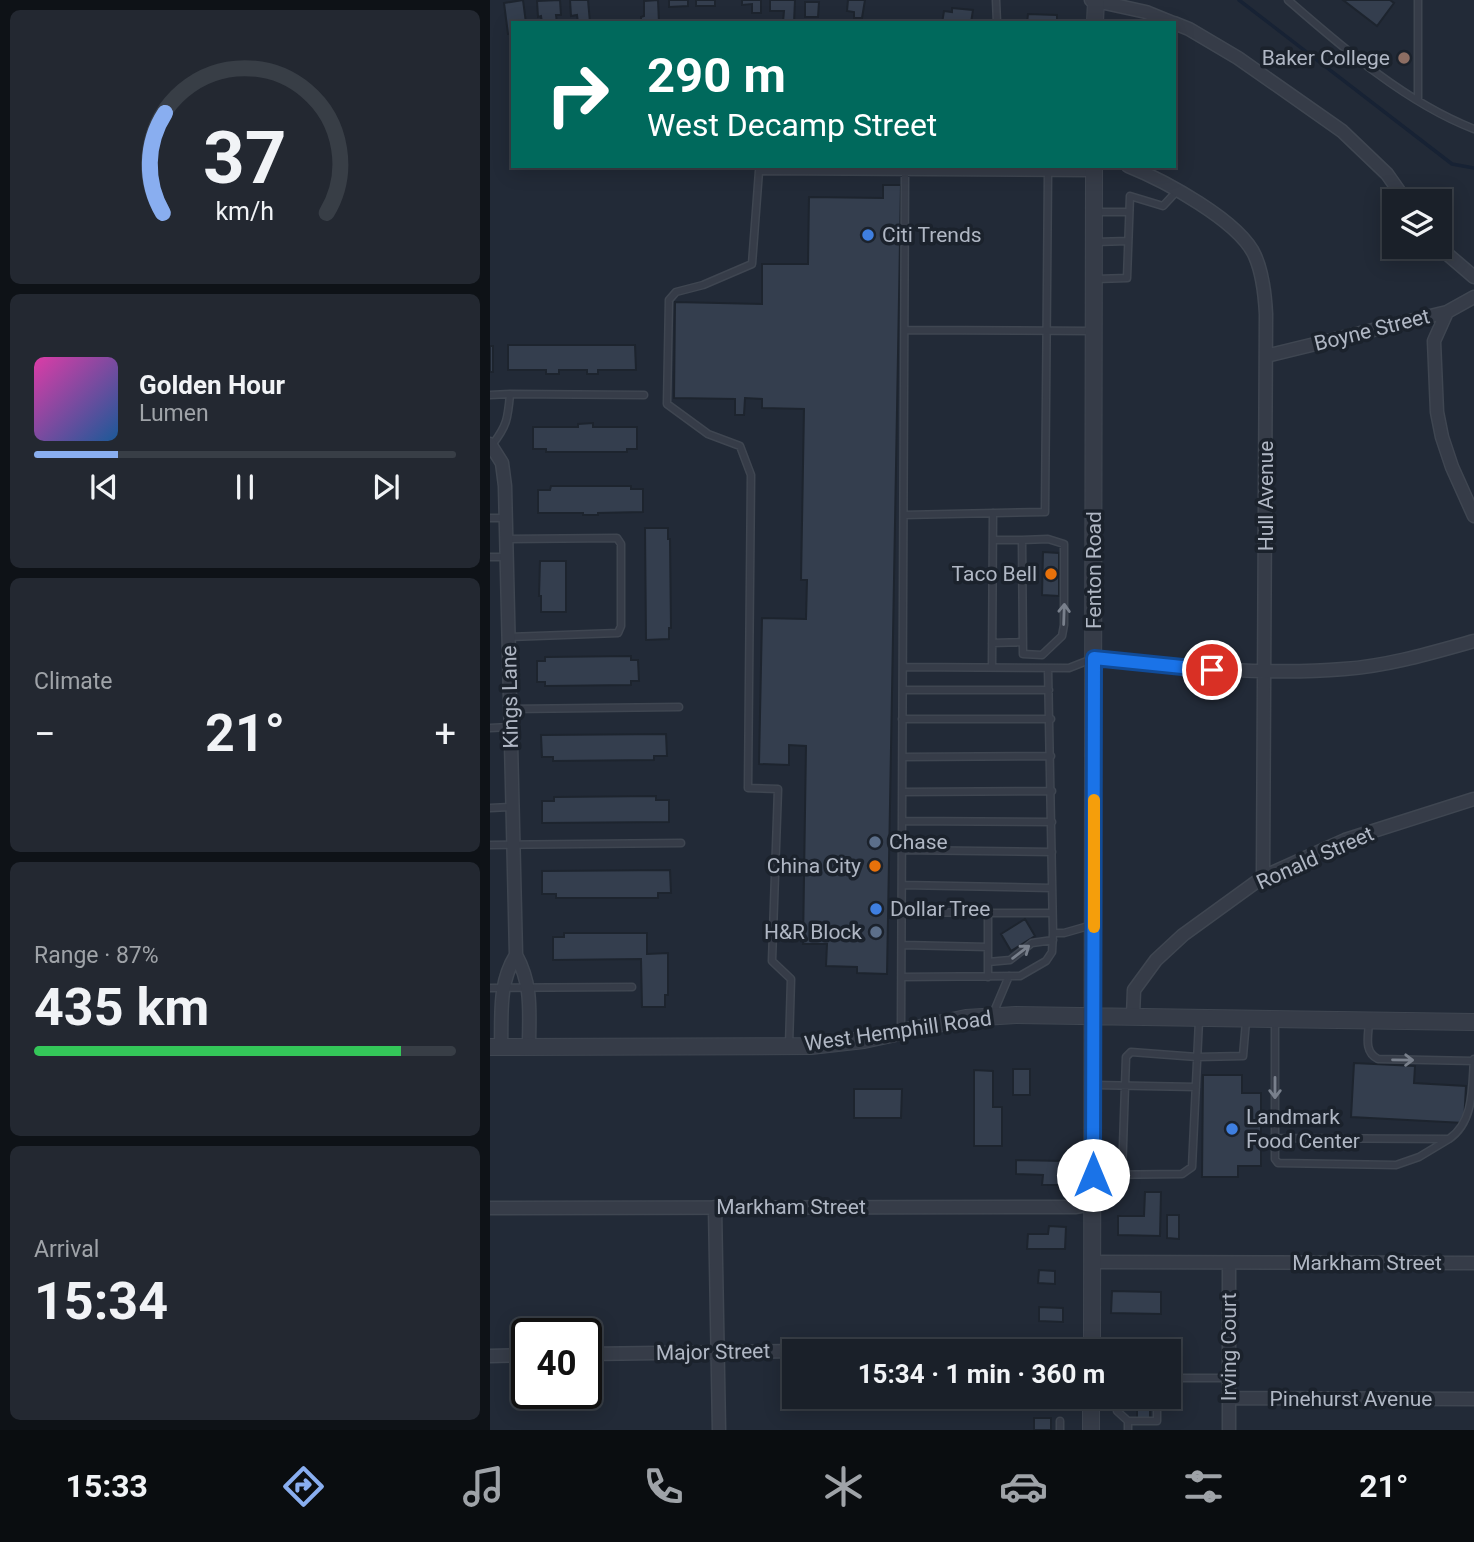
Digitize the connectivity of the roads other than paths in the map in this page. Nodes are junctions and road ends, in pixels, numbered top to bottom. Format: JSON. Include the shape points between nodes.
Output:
{"nodes":[{"id":1,"x":996,"y":0,"type":"edge"},
{"id":2,"x":1094,"y":0,"type":"edge"},
{"id":3,"x":1288,"y":0,"type":"edge"},
{"id":4,"x":1418,"y":0,"type":"edge"},
{"id":5,"x":997,"y":21,"type":"edge"},
{"id":6,"x":1095,"y":21,"type":"edge"},
{"id":7,"x":1169,"y":21,"type":"edge"},
{"id":8,"x":1176,"y":24,"type":"edge"},
{"id":9,"x":1418,"y":99,"type":"junction"},
{"id":10,"x":1474,"y":129,"type":"edge"},
{"id":11,"x":1132,"y":168,"type":"edge"},
{"id":12,"x":1094,"y":170,"type":"edge"},
{"id":13,"x":905,"y":173,"type":"junction"},
{"id":14,"x":1048,"y":173,"type":"junction"},
{"id":15,"x":1178,"y":189,"type":"junction"},
{"id":16,"x":1398,"y":189,"type":"edge"},
{"id":17,"x":1094,"y":212,"type":"junction"},
{"id":18,"x":1129,"y":212,"type":"junction"},
{"id":19,"x":1128,"y":241,"type":"junction"},
{"id":20,"x":1094,"y":242,"type":"junction"},
{"id":21,"x":1452,"y":258,"type":"edge"},
{"id":22,"x":1474,"y":277,"type":"edge"},
{"id":23,"x":1094,"y":279,"type":"junction"},
{"id":24,"x":1474,"y":297,"type":"edge"},
{"id":25,"x":1447,"y":312,"type":"junction"},
{"id":26,"x":905,"y":330,"type":"junction"},
{"id":27,"x":1048,"y":331,"type":"junction"},
{"id":28,"x":1094,"y":331,"type":"junction"},
{"id":29,"x":1266,"y":356,"type":"junction"},
{"id":30,"x":510,"y":394,"type":"junction"},
{"id":31,"x":490,"y":395,"type":"edge"},
{"id":32,"x":644,"y":395,"type":"dead end"},
{"id":33,"x":491,"y":444,"type":"edge"},
{"id":34,"x":993,"y":513,"type":"junction"},
{"id":35,"x":904,"y":515,"type":"junction"},
{"id":36,"x":1474,"y":516,"type":"edge"},
{"id":37,"x":506,"y":517,"type":"junction"},
{"id":38,"x":490,"y":518,"type":"edge"},
{"id":39,"x":508,"y":539,"type":"junction"},
{"id":40,"x":993,"y":540,"type":"junction"},
{"id":41,"x":1022,"y":540,"type":"junction"},
{"id":42,"x":490,"y":557,"type":"edge"},
{"id":43,"x":508,"y":557,"type":"junction"},
{"id":44,"x":509,"y":637,"type":"junction"},
{"id":45,"x":1474,"y":641,"type":"edge"},
{"id":46,"x":1023,"y":642,"type":"junction"},
{"id":47,"x":992,"y":643,"type":"junction"},
{"id":48,"x":1094,"y":658,"type":"junction"},
{"id":49,"x":903,"y":667,"type":"junction"},
{"id":50,"x":992,"y":667,"type":"junction"},
{"id":51,"x":1048,"y":668,"type":"junction"},
{"id":52,"x":1265,"y":672,"type":"junction"},
{"id":53,"x":903,"y":690,"type":"junction"},
{"id":54,"x":1049,"y":690,"type":"junction"},
{"id":55,"x":679,"y":707,"type":"dead end"},
{"id":56,"x":510,"y":709,"type":"junction"},
{"id":57,"x":902,"y":719,"type":"junction"},
{"id":58,"x":1051,"y":719,"type":"junction"},
{"id":59,"x":511,"y":727,"type":"junction"},
{"id":60,"x":490,"y":728,"type":"edge"},
{"id":61,"x":1051,"y":756,"type":"junction"},
{"id":62,"x":903,"y":757,"type":"junction"},
{"id":63,"x":1052,"y":791,"type":"junction"},
{"id":64,"x":902,"y":792,"type":"junction"},
{"id":65,"x":1474,"y":799,"type":"edge"},
{"id":66,"x":511,"y":807,"type":"junction"},
{"id":67,"x":490,"y":808,"type":"edge"},
{"id":68,"x":902,"y":821,"type":"junction"},
{"id":69,"x":1052,"y":822,"type":"junction"},
{"id":70,"x":681,"y":843,"type":"dead end"},
{"id":71,"x":512,"y":844,"type":"junction"},
{"id":72,"x":490,"y":845,"type":"edge"},
{"id":73,"x":902,"y":850,"type":"junction"},
{"id":74,"x":1052,"y":852,"type":"junction"},
{"id":75,"x":1263,"y":877,"type":"junction"},
{"id":76,"x":902,"y":885,"type":"junction"},
{"id":77,"x":1051,"y":888,"type":"junction"},
{"id":78,"x":902,"y":912,"type":"junction"},
{"id":79,"x":988,"y":913,"type":"junction"},
{"id":80,"x":1052,"y":913,"type":"junction"},
{"id":81,"x":1094,"y":925,"type":"junction"},
{"id":82,"x":1053,"y":936,"type":"junction"},
{"id":83,"x":903,"y":945,"type":"junction"},
{"id":84,"x":988,"y":947,"type":"junction"},
{"id":85,"x":516,"y":955,"type":"junction"},
{"id":86,"x":988,"y":962,"type":"junction"},
{"id":87,"x":902,"y":976,"type":"junction"},
{"id":88,"x":988,"y":976,"type":"junction"},
{"id":89,"x":1009,"y":976,"type":"junction"},
{"id":90,"x":496,"y":988,"type":"edge"},
{"id":91,"x":529,"y":988,"type":"junction"},
{"id":92,"x":632,"y":988,"type":"dead end"},
{"id":93,"x":992,"y":1016,"type":"junction"},
{"id":94,"x":1094,"y":1016,"type":"junction"},
{"id":95,"x":1133,"y":1016,"type":"junction"},
{"id":96,"x":1199,"y":1018,"type":"junction"},
{"id":97,"x":1247,"y":1019,"type":"junction"},
{"id":98,"x":1275,"y":1019,"type":"junction"},
{"id":99,"x":1369,"y":1021,"type":"junction"},
{"id":100,"x":1474,"y":1022,"type":"edge"},
{"id":101,"x":901,"y":1031,"type":"junction"},
{"id":102,"x":789,"y":1046,"type":"junction"},
{"id":103,"x":496,"y":1047,"type":"edge"},
{"id":104,"x":529,"y":1047,"type":"junction"},
{"id":105,"x":1197,"y":1057,"type":"junction"},
{"id":106,"x":1474,"y":1060,"type":"edge"},
{"id":107,"x":1093,"y":1085,"type":"junction"},
{"id":108,"x":1125,"y":1086,"type":"junction"},
{"id":109,"x":1196,"y":1087,"type":"junction"},
{"id":110,"x":1275,"y":1138,"type":"junction"},
{"id":111,"x":1449,"y":1139,"type":"junction"},
{"id":112,"x":1093,"y":1175,"type":"junction"},
{"id":113,"x":1122,"y":1175,"type":"junction"},
{"id":114,"x":1092,"y":1204,"type":"junction"},
{"id":115,"x":715,"y":1207,"type":"junction"},
{"id":116,"x":490,"y":1208,"type":"edge"},
{"id":117,"x":1092,"y":1262,"type":"junction"},
{"id":118,"x":1229,"y":1263,"type":"junction"},
{"id":119,"x":1474,"y":1263,"type":"edge"},
{"id":120,"x":1092,"y":1339,"type":"edge"},
{"id":121,"x":782,"y":1351,"type":"edge"},
{"id":122,"x":718,"y":1352,"type":"junction"},
{"id":123,"x":602,"y":1354,"type":"edge"},
{"id":124,"x":511,"y":1355,"type":"edge"},
{"id":125,"x":490,"y":1356,"type":"edge"},
{"id":126,"x":1181,"y":1378,"type":"edge"},
{"id":127,"x":1229,"y":1378,"type":"junction"},
{"id":128,"x":1229,"y":1398,"type":"junction"},
{"id":129,"x":1474,"y":1399,"type":"edge"},
{"id":130,"x":1091,"y":1409,"type":"edge"},
{"id":131,"x":1117,"y":1409,"type":"edge"},
{"id":132,"x":1157,"y":1409,"type":"edge"},
{"id":133,"x":1060,"y":1421,"type":"dead end"},
{"id":134,"x":1128,"y":1421,"type":"junction"},
{"id":135,"x":719,"y":1430,"type":"edge"},
{"id":136,"x":1060,"y":1430,"type":"edge"},
{"id":137,"x":1091,"y":1430,"type":"edge"},
{"id":138,"x":1128,"y":1430,"type":"edge"},
{"id":139,"x":1228,"y":1430,"type":"edge"}],
"edges":[{"from":1,"to":5,"type":"lane"},
{"from":2,"to":6,"type":"street"},
{"from":2,"to":7,"type":"street"},
{"from":3,"to":9,"type":"lane"},
{"from":4,"to":9,"type":"lane"},
{"from":8,"to":16,"type":"street","via":[[1237,58],[1342,131]]},
{"from":9,"to":10,"type":"lane"},
{"from":11,"to":15,"type":"street","name":"Hull Avenue"},
{"from":12,"to":14,"type":"lane"},
{"from":12,"to":17,"type":"street","name":"Fenton Road"},
{"from":13,"to":14,"type":"lane"},
{"from":13,"to":26,"type":"lane"},
{"from":13,"to":102,"type":"lane","via":[[759,171],[752,264],[676,292],[669,300],[667,404],[708,434],[740,446],[751,475],[748,788],[778,789],[772,961],[791,979]]},
{"from":14,"to":27,"type":"lane"},
{"from":15,"to":18,"type":"lane","via":[[1163,206],[1130,196]]},
{"from":15,"to":29,"type":"street","name":"Hull Avenue","via":[[1212,212],[1255,256],[1264,288]]},
{"from":17,"to":18,"type":"lane"},
{"from":17,"to":20,"type":"street","name":"Fenton Road"},
{"from":18,"to":19,"type":"lane"},
{"from":19,"to":20,"type":"lane"},
{"from":19,"to":23,"type":"lane","via":[[1127,278]]},
{"from":20,"to":23,"type":"street","name":"Fenton Road"},
{"from":21,"to":22,"type":"street"},
{"from":23,"to":28,"type":"street","name":"Fenton Road"},
{"from":24,"to":25,"type":"street","name":"Boyne Street"},
{"from":25,"to":29,"type":"street","name":"Boyne Street"},
{"from":25,"to":36,"type":"street","via":[[1434,341],[1437,412],[1452,467]]},
{"from":26,"to":27,"type":"lane"},
{"from":26,"to":35,"type":"lane"},
{"from":27,"to":28,"type":"lane"},
{"from":27,"to":34,"type":"lane","via":[[1045,512]]},
{"from":28,"to":48,"type":"street","name":"Fenton Road"},
{"from":29,"to":52,"type":"street","name":"Hull Avenue"},
{"from":30,"to":31,"type":"lane"},
{"from":30,"to":32,"type":"lane"},
{"from":30,"to":33,"type":"lane","via":[[504,430]]},
{"from":33,"to":37,"type":"street","name":"Kings Lane","via":[[502,463]]},
{"from":34,"to":35,"type":"lane"},
{"from":34,"to":40,"type":"lane"},
{"from":35,"to":49,"type":"lane"},
{"from":37,"to":38,"type":"lane"},
{"from":37,"to":39,"type":"street","name":"Kings Lane"},
{"from":39,"to":43,"type":"street","name":"Kings Lane"},
{"from":39,"to":44,"type":"lane","via":[[617,538],[621,544],[618,633]]},
{"from":40,"to":41,"type":"lane"},
{"from":40,"to":47,"type":"lane"},
{"from":41,"to":46,"type":"lane"},
{"from":46,"to":41,"type":"lane","one_way":true,"via":[[1023,654],[1042,655],[1062,636],[1065,583],[1063,544],[1048,539]]},
{"from":42,"to":43,"type":"lane"},
{"from":43,"to":44,"type":"street","name":"Kings Lane"},
{"from":44,"to":56,"type":"street","name":"Kings Lane"},
{"from":45,"to":52,"type":"street","via":[[1389,663]]},
{"from":46,"to":47,"type":"lane"},
{"from":47,"to":50,"type":"lane"},
{"from":48,"to":51,"type":"lane","via":[[1069,668]]},
{"from":48,"to":52,"type":"street"},
{"from":48,"to":81,"type":"street","name":"Fenton Road"},
{"from":49,"to":50,"type":"lane"},
{"from":49,"to":53,"type":"lane"},
{"from":50,"to":51,"type":"lane"},
{"from":51,"to":54,"type":"lane"},
{"from":52,"to":75,"type":"street","name":"Hull Avenue"},
{"from":53,"to":54,"type":"lane"},
{"from":53,"to":57,"type":"lane"},
{"from":54,"to":58,"type":"lane"},
{"from":55,"to":56,"type":"lane"},
{"from":56,"to":59,"type":"street","name":"Kings Lane"},
{"from":57,"to":58,"type":"lane"},
{"from":57,"to":62,"type":"lane"},
{"from":58,"to":61,"type":"lane"},
{"from":59,"to":60,"type":"lane"},
{"from":59,"to":66,"type":"street","name":"Kings Lane"},
{"from":61,"to":62,"type":"lane"},
{"from":61,"to":63,"type":"lane"},
{"from":62,"to":64,"type":"lane"},
{"from":63,"to":64,"type":"lane"},
{"from":63,"to":69,"type":"lane"},
{"from":64,"to":68,"type":"lane"},
{"from":65,"to":75,"type":"street","name":"Ronald Street","via":[[1345,840]]},
{"from":66,"to":67,"type":"lane"},
{"from":66,"to":71,"type":"street","name":"Kings Lane"},
{"from":68,"to":69,"type":"lane"},
{"from":68,"to":73,"type":"lane"},
{"from":69,"to":74,"type":"lane"},
{"from":70,"to":71,"type":"lane"},
{"from":71,"to":72,"type":"lane"},
{"from":71,"to":85,"type":"street","name":"Kings Lane"},
{"from":73,"to":74,"type":"lane"},
{"from":73,"to":76,"type":"lane"},
{"from":74,"to":77,"type":"lane"},
{"from":75,"to":95,"type":"street","name":"Ronald Street","via":[[1156,960],[1134,990]]},
{"from":76,"to":77,"type":"lane"},
{"from":76,"to":78,"type":"lane"},
{"from":77,"to":80,"type":"lane"},
{"from":78,"to":79,"type":"lane"},
{"from":78,"to":83,"type":"lane"},
{"from":79,"to":80,"type":"lane"},
{"from":79,"to":84,"type":"lane"},
{"from":80,"to":82,"type":"lane"},
{"from":81,"to":82,"type":"lane"},
{"from":81,"to":94,"type":"street","name":"Fenton Road"},
{"from":86,"to":82,"type":"lane","one_way":true,"via":[[1010,960],[1032,943]]},
{"from":82,"to":89,"type":"lane","via":[[1046,961],[1030,972]]},
{"from":83,"to":84,"type":"lane"},
{"from":83,"to":87,"type":"lane"},
{"from":84,"to":86,"type":"lane"},
{"from":85,"to":90,"type":"street","name":"Kings Lane"},
{"from":85,"to":91,"type":"street","name":"Kings Lane"},
{"from":86,"to":88,"type":"lane"},
{"from":87,"to":88,"type":"lane"},
{"from":87,"to":101,"type":"lane"},
{"from":88,"to":89,"type":"lane"},
{"from":89,"to":93,"type":"lane"},
{"from":90,"to":91,"type":"lane"},
{"from":90,"to":103,"type":"street","name":"Kings Lane"},
{"from":91,"to":92,"type":"lane"},
{"from":91,"to":104,"type":"street","name":"Kings Lane"},
{"from":93,"to":94,"type":"street","name":"West Hemphill Road"},
{"from":93,"to":101,"type":"street","name":"West Hemphill Road"},
{"from":94,"to":95,"type":"street","name":"West Hemphill Road"},
{"from":94,"to":107,"type":"street","name":"Fenton Road"},
{"from":95,"to":96,"type":"street","name":"West Hemphill Road"},
{"from":96,"to":97,"type":"street","name":"West Hemphill Road"},
{"from":96,"to":105,"type":"lane"},
{"from":97,"to":98,"type":"street","name":"West Hemphill Road"},
{"from":97,"to":105,"type":"lane","via":[[1243,1056]]},
{"from":98,"to":99,"type":"street","name":"West Hemphill Road"},
{"from":98,"to":110,"type":"lane","one_way":true},
{"from":99,"to":100,"type":"street","name":"West Hemphill Road"},
{"from":99,"to":106,"type":"lane","one_way":true,"via":[[1368,1050],[1378,1059]]},
{"from":101,"to":102,"type":"street","name":"West Hemphill Road","via":[[838,1044]]},
{"from":102,"to":104,"type":"street","name":"West Hemphill Road"},
{"from":103,"to":104,"type":"street","name":"West Hemphill Road"},
{"from":105,"to":108,"type":"lane","via":[[1131,1052],[1126,1057]]},
{"from":105,"to":109,"type":"lane"},
{"from":106,"to":111,"type":"lane","via":[[1471,1115]]},
{"from":107,"to":108,"type":"lane"},
{"from":107,"to":112,"type":"street","name":"Fenton Road"},
{"from":108,"to":109,"type":"lane"},
{"from":108,"to":113,"type":"lane"},
{"from":109,"to":113,"type":"lane","via":[[1192,1167],[1182,1174]]},
{"from":110,"to":111,"type":"lane"},
{"from":110,"to":111,"type":"lane","via":[[1278,1163],[1396,1165]]},
{"from":112,"to":113,"type":"lane"},
{"from":112,"to":114,"type":"street","name":"Fenton Road"},
{"from":114,"to":115,"type":"street","name":"Markham Street"},
{"from":114,"to":117,"type":"street","name":"Fenton Road"},
{"from":115,"to":116,"type":"street","name":"Markham Street"},
{"from":115,"to":122,"type":"street"},
{"from":117,"to":118,"type":"street","name":"Markham Street"},
{"from":117,"to":120,"type":"street","name":"Fenton Road"},
{"from":118,"to":119,"type":"street","name":"Markham Street"},
{"from":118,"to":127,"type":"street","name":"Irving Court"},
{"from":121,"to":122,"type":"street","name":"Major Street"},
{"from":122,"to":123,"type":"street","name":"Major Street"},
{"from":122,"to":135,"type":"street"},
{"from":124,"to":125,"type":"street"},
{"from":126,"to":127,"type":"lane"},
{"from":127,"to":128,"type":"street","name":"Irving Court"},
{"from":128,"to":129,"type":"street","name":"Pinehurst Avenue"},
{"from":128,"to":139,"type":"street","name":"Irving Court"},
{"from":130,"to":137,"type":"street"},
{"from":131,"to":134,"type":"lane"},
{"from":132,"to":134,"type":"lane","via":[[1157,1421]]},
{"from":133,"to":136,"type":"lane"},
{"from":134,"to":138,"type":"lane"}]}
